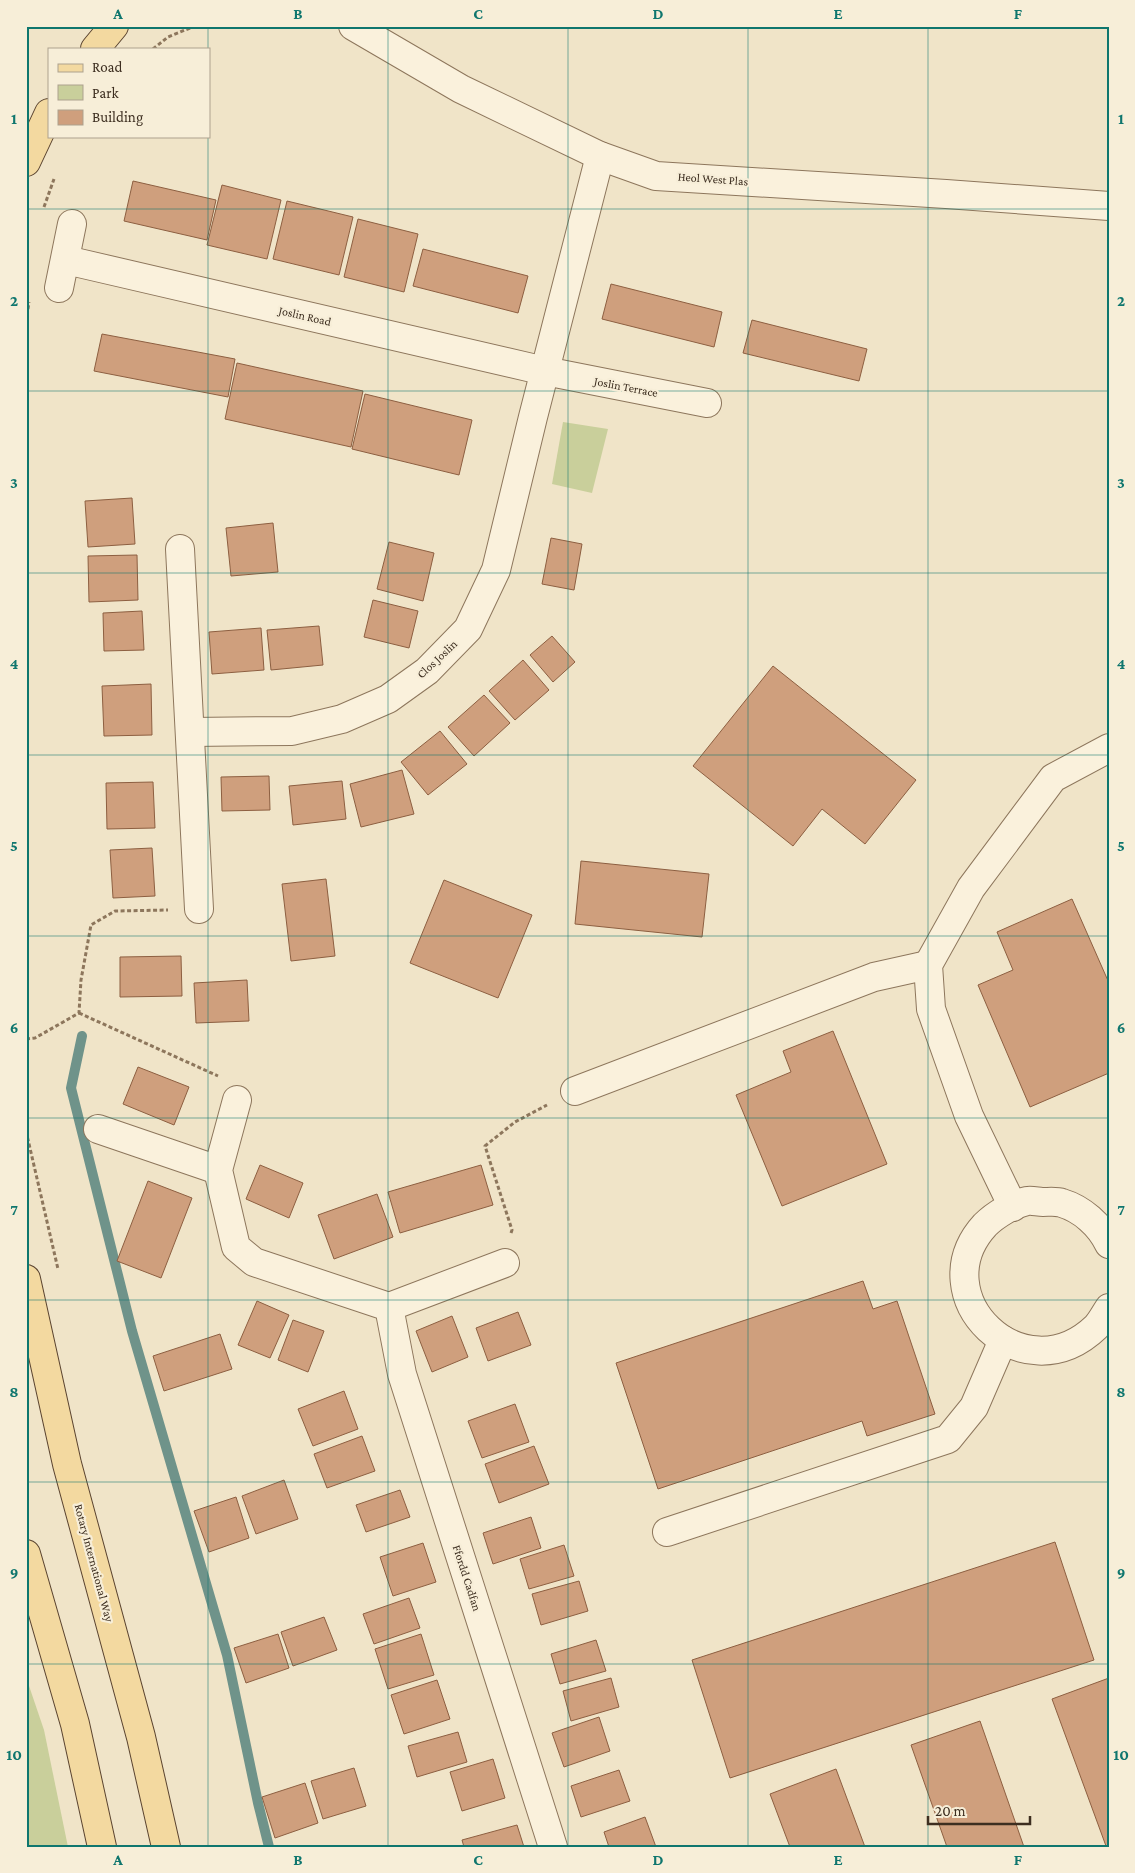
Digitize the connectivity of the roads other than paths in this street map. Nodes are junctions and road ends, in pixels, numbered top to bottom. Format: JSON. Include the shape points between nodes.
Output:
{"nodes":[{"id":1,"x":114,"y":26,"type":"edge"},
{"id":2,"x":353,"y":26,"type":"edge"},
{"id":3,"x":96,"y":48,"type":"edge"},
{"id":4,"x":48,"y":115,"type":"edge"},
{"id":5,"x":600,"y":156,"type":"junction"},
{"id":6,"x":26,"y":162,"type":"edge"},
{"id":7,"x":1109,"y":206,"type":"edge"},
{"id":8,"x":72,"y":224,"type":"dead end"},
{"id":9,"x":66,"y":260,"type":"junction"},
{"id":10,"x":59,"y":288,"type":"dead end"},
{"id":11,"x":545,"y":371,"type":"junction"},
{"id":12,"x":707,"y":403,"type":"dead end"},
{"id":13,"x":180,"y":549,"type":"dead end"},
{"id":14,"x":190,"y":732,"type":"junction"},
{"id":15,"x":1109,"y":748,"type":"edge"},
{"id":16,"x":199,"y":909,"type":"dead end"},
{"id":17,"x":928,"y":965,"type":"junction"},
{"id":18,"x":575,"y":1091,"type":"road end"},
{"id":19,"x":237,"y":1100,"type":"road end"},
{"id":20,"x":98,"y":1129,"type":"dead end"},
{"id":21,"x":218,"y":1170,"type":"junction"},
{"id":22,"x":1013,"y":1208,"type":"junction"},
{"id":23,"x":1109,"y":1244,"type":"edge"},
{"id":24,"x":505,"y":1263,"type":"road end"},
{"id":25,"x":26,"y":1278,"type":"edge"},
{"id":26,"x":389,"y":1307,"type":"junction"},
{"id":27,"x":1109,"y":1308,"type":"edge"},
{"id":28,"x":1003,"y":1340,"type":"junction"},
{"id":29,"x":667,"y":1532,"type":"dead end"},
{"id":30,"x":26,"y":1554,"type":"edge"},
{"id":31,"x":102,"y":1847,"type":"edge"},
{"id":32,"x":166,"y":1847,"type":"edge"},
{"id":33,"x":553,"y":1847,"type":"edge"}],
"edges":[{"from":1,"to":3,"type":"main road"},
{"from":2,"to":5,"type":"street","name":"Heol West Plas","via":[[461,89]]},
{"from":4,"to":6,"type":"main road"},
{"from":5,"to":7,"type":"street","name":"Heol West Plas","via":[[656,176]]},
{"from":5,"to":11,"type":"street"},
{"from":8,"to":9,"type":"street"},
{"from":9,"to":10,"type":"street"},
{"from":9,"to":11,"type":"street","name":"Joslin Road"},
{"from":11,"to":12,"type":"street","name":"Joslin Terrace"},
{"from":11,"to":14,"type":"street","name":"Clos Joslin","via":[[496,570],[468,629],[428,671],[388,699],[342,719],[292,731]]},
{"from":13,"to":14,"type":"street"},
{"from":14,"to":16,"type":"street"},
{"from":15,"to":17,"type":"street","via":[[1053,778],[971,888]]},
{"from":17,"to":18,"type":"street","via":[[874,977]]},
{"from":17,"to":22,"type":"street","via":[[931,1009],[956,1081]]},
{"from":19,"to":21,"type":"street"},
{"from":20,"to":21,"type":"street"},
{"from":21,"to":26,"type":"street","via":[[236,1247],[254,1262]]},
{"from":22,"to":23,"type":"street","via":[[1028,1201],[1061,1202],[1085,1214],[1103,1232]]},
{"from":22,"to":28,"type":"street","via":[[994,1215],[977,1235],[967,1259],[965,1285],[973,1310],[990,1331]]},
{"from":24,"to":26,"type":"street"},
{"from":25,"to":32,"type":"main road","name":"Rotary International Way","via":[[67,1464],[141,1737]]},
{"from":26,"to":33,"type":"street","name":"Ffordd Cadfan","via":[[402,1374]]},
{"from":27,"to":28,"type":"street","via":[[1097,1326],[1063,1348],[1038,1351]]},
{"from":28,"to":29,"type":"street","via":[[974,1407],[948,1439]]},
{"from":30,"to":31,"type":"main road","via":[[75,1724]]}]}
